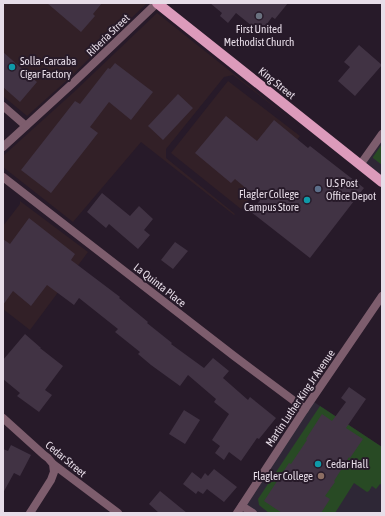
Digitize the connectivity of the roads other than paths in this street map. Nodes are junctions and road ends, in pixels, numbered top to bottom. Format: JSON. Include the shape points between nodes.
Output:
{"nodes":[{"id":1,"x":157,"y":3,"type":"edge"},
{"id":2,"x":3,"y":106,"type":"edge"},
{"id":3,"x":26,"y":126,"type":"junction"},
{"id":4,"x":382,"y":134,"type":"edge"},
{"id":5,"x":3,"y":147,"type":"edge"},
{"id":6,"x":360,"y":164,"type":"junction"},
{"id":7,"x":3,"y":177,"type":"edge"},
{"id":8,"x":382,"y":182,"type":"edge"},
{"id":9,"x":382,"y":296,"type":"edge"},
{"id":10,"x":305,"y":409,"type":"junction"},
{"id":11,"x":3,"y":418,"type":"edge"},
{"id":12,"x":53,"y":464,"type":"junction"},
{"id":13,"x":240,"y":509,"type":"edge"},
{"id":14,"x":30,"y":513,"type":"edge"},
{"id":15,"x":118,"y":513,"type":"edge"},
{"id":16,"x":253,"y":513,"type":"edge"}],
"edges":[{"from":1,"to":3,"type":"street","name":"Riberia Street"},
{"from":1,"to":6,"type":"main road","name":"King Street"},
{"from":2,"to":3,"type":"street"},
{"from":3,"to":5,"type":"street","name":"Riberia Street"},
{"from":4,"to":6,"type":"street"},
{"from":6,"to":8,"type":"main road","name":"King Street"},
{"from":7,"to":10,"type":"street","name":"La Quinta Place"},
{"from":9,"to":10,"type":"street","name":"Martin Luther King Jr Avenue"},
{"from":10,"to":13,"type":"street","name":"Martin Luther King Jr Avenue"},
{"from":11,"to":12,"type":"street","name":"Cedar Street"},
{"from":12,"to":14,"type":"street","via":[[51,480]]},
{"from":12,"to":15,"type":"street","name":"Cedar Street"},
{"from":13,"to":16,"type":"street"}]}
